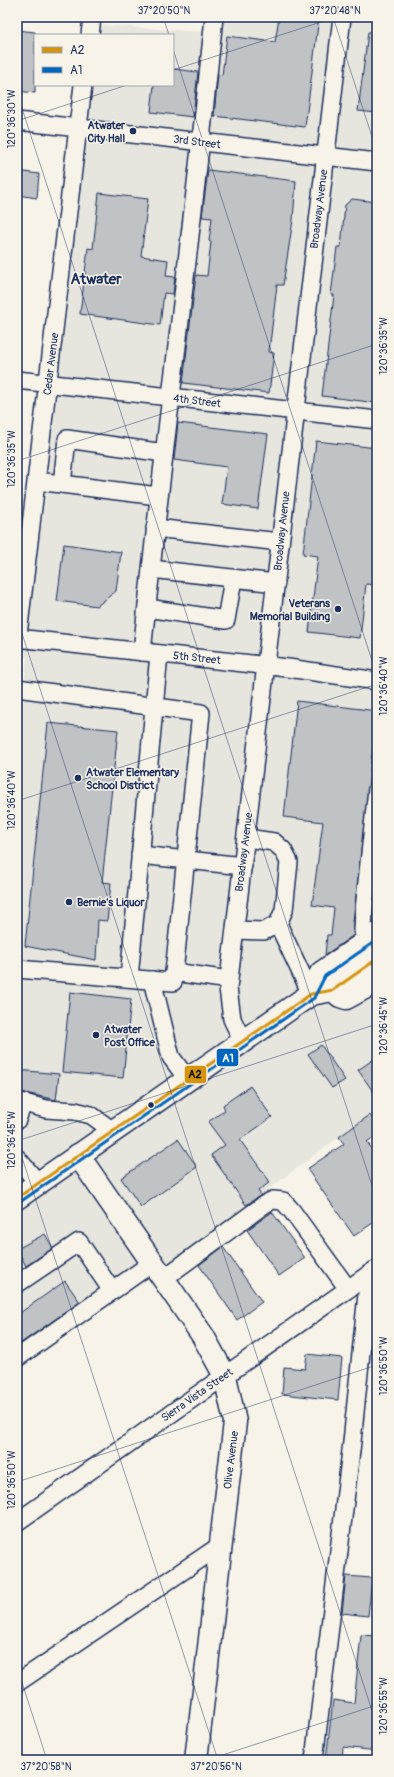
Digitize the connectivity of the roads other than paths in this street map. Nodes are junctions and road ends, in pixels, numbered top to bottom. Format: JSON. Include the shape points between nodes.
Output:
{"nodes":[{"id":1,"x":92,"y":17,"type":"edge"},
{"id":2,"x":214,"y":17,"type":"edge"},
{"id":3,"x":342,"y":17,"type":"edge"},
{"id":4,"x":90,"y":34,"type":"edge"},
{"id":5,"x":84,"y":86,"type":"edge"},
{"id":6,"x":17,"y":121,"type":"edge"},
{"id":7,"x":78,"y":128,"type":"junction"},
{"id":8,"x":202,"y":143,"type":"junction"},
{"id":9,"x":325,"y":157,"type":"junction"},
{"id":10,"x":377,"y":162,"type":"edge"},
{"id":11,"x":17,"y":380,"type":"edge"},
{"id":12,"x":48,"y":384,"type":"junction"},
{"id":13,"x":170,"y":398,"type":"junction"},
{"id":14,"x":295,"y":412,"type":"junction"},
{"id":15,"x":377,"y":420,"type":"edge"},
{"id":16,"x":164,"y":453,"type":"junction"},
{"id":17,"x":37,"y":481,"type":"junction"},
{"id":18,"x":62,"y":484,"type":"junction"},
{"id":19,"x":158,"y":496,"type":"junction"},
{"id":20,"x":155,"y":528,"type":"junction"},
{"id":21,"x":23,"y":537,"type":"edge"},
{"id":22,"x":280,"y":542,"type":"junction"},
{"id":23,"x":151,"y":569,"type":"junction"},
{"id":24,"x":233,"y":579,"type":"junction"},
{"id":25,"x":276,"y":583,"type":"junction"},
{"id":26,"x":146,"y":608,"type":"junction"},
{"id":27,"x":17,"y":640,"type":"edge"},
{"id":28,"x":150,"y":653,"type":"junction"},
{"id":29,"x":266,"y":666,"type":"junction"},
{"id":30,"x":377,"y":681,"type":"edge"},
{"id":31,"x":17,"y":688,"type":"edge"},
{"id":32,"x":153,"y":707,"type":"junction"},
{"id":33,"x":377,"y":790,"type":"edge"},
{"id":34,"x":246,"y":838,"type":"junction"},
{"id":35,"x":140,"y":855,"type":"junction"},
{"id":36,"x":185,"y":860,"type":"junction"},
{"id":37,"x":243,"y":866,"type":"junction"},
{"id":38,"x":278,"y":924,"type":"junction"},
{"id":39,"x":235,"y":930,"type":"junction"},
{"id":40,"x":373,"y":945,"type":"edge"},
{"id":41,"x":17,"y":969,"type":"edge"},
{"id":42,"x":173,"y":977,"type":"junction"},
{"id":43,"x":129,"y":978,"type":"junction"},
{"id":44,"x":152,"y":980,"type":"junction"},
{"id":45,"x":229,"y":980,"type":"junction"},
{"id":46,"x":377,"y":981,"type":"edge"},
{"id":47,"x":333,"y":990,"type":"junction"},
{"id":48,"x":311,"y":994,"type":"junction"},
{"id":49,"x":243,"y":1042,"type":"junction"},
{"id":50,"x":188,"y":1080,"type":"junction"},
{"id":51,"x":20,"y":1102,"type":"edge"},
{"id":52,"x":17,"y":1120,"type":"edge"},
{"id":53,"x":112,"y":1131,"type":"junction"},
{"id":54,"x":78,"y":1155,"type":"junction"},
{"id":55,"x":17,"y":1158,"type":"edge"},
{"id":56,"x":38,"y":1183,"type":"junction"},
{"id":57,"x":17,"y":1198,"type":"edge"},
{"id":58,"x":157,"y":1271,"type":"junction"},
{"id":59,"x":373,"y":1272,"type":"edge"},
{"id":60,"x":17,"y":1284,"type":"edge"},
{"id":61,"x":348,"y":1289,"type":"junction"},
{"id":62,"x":112,"y":1291,"type":"junction"},
{"id":63,"x":17,"y":1358,"type":"edge"},
{"id":64,"x":225,"y":1376,"type":"junction"},
{"id":65,"x":17,"y":1522,"type":"edge"},
{"id":66,"x":221,"y":1545,"type":"junction"},
{"id":67,"x":17,"y":1683,"type":"edge"},
{"id":68,"x":196,"y":1760,"type":"edge"},
{"id":69,"x":314,"y":1760,"type":"edge"}],
"edges":[{"from":1,"to":4,"type":"street"},
{"from":2,"to":8,"type":"street"},
{"from":3,"to":9,"type":"street","name":"Broadway Avenue"},
{"from":5,"to":7,"type":"street","name":"Cedar Avenue"},
{"from":6,"to":7,"type":"street","name":"3rd Street"},
{"from":7,"to":8,"type":"street","name":"3rd Street"},
{"from":7,"to":12,"type":"street","name":"Cedar Avenue"},
{"from":8,"to":9,"type":"street","name":"3rd Street"},
{"from":8,"to":13,"type":"street"},
{"from":9,"to":10,"type":"street","name":"3rd Street"},
{"from":9,"to":14,"type":"street","name":"Broadway Avenue"},
{"from":11,"to":12,"type":"street","name":"4th Street"},
{"from":12,"to":13,"type":"street","name":"4th Street"},
{"from":12,"to":17,"type":"street","name":"Cedar Avenue"},
{"from":13,"to":14,"type":"street","name":"4th Street"},
{"from":13,"to":16,"type":"street"},
{"from":14,"to":15,"type":"street","name":"4th Street"},
{"from":14,"to":22,"type":"street","name":"Broadway Avenue"},
{"from":16,"to":18,"type":"street","via":[[67,439]]},
{"from":16,"to":19,"type":"street"},
{"from":17,"to":18,"type":"street"},
{"from":17,"to":21,"type":"street","name":"Cedar Avenue"},
{"from":18,"to":19,"type":"street"},
{"from":19,"to":20,"type":"street"},
{"from":20,"to":22,"type":"street"},
{"from":20,"to":23,"type":"street"},
{"from":21,"to":27,"type":"street","name":"Cedar Avenue"},
{"from":22,"to":25,"type":"street","name":"Broadway Avenue"},
{"from":23,"to":24,"type":"street"},
{"from":23,"to":26,"type":"street"},
{"from":24,"to":25,"type":"street"},
{"from":24,"to":26,"type":"street","via":[[226,620]]},
{"from":25,"to":29,"type":"street","name":"Broadway Avenue"},
{"from":26,"to":28,"type":"street"},
{"from":27,"to":28,"type":"street","name":"5th Street"},
{"from":28,"to":29,"type":"street","name":"5th Street"},
{"from":28,"to":32,"type":"street"},
{"from":29,"to":30,"type":"street","name":"5th Street"},
{"from":29,"to":34,"type":"street","name":"Broadway Avenue"},
{"from":31,"to":32,"type":"street"},
{"from":32,"to":35,"type":"street"},
{"from":32,"to":36,"type":"street","via":[[201,713]]},
{"from":33,"to":40,"type":"street","via":[[363,930]]},
{"from":34,"to":37,"type":"street","name":"Broadway Avenue"},
{"from":34,"to":38,"type":"street","via":[[274,842],[283,850],[289,862],[284,910]]},
{"from":35,"to":36,"type":"street"},
{"from":35,"to":43,"type":"street"},
{"from":36,"to":37,"type":"street"},
{"from":36,"to":42,"type":"street"},
{"from":37,"to":39,"type":"street","name":"Broadway Avenue"},
{"from":38,"to":39,"type":"street","via":[[264,931]]},
{"from":38,"to":48,"type":"street"},
{"from":39,"to":45,"type":"street","name":"Broadway Avenue"},
{"from":40,"to":47,"type":"main road"},
{"from":40,"to":48,"type":"main road","via":[[320,973]]},
{"from":41,"to":43,"type":"street"},
{"from":42,"to":44,"type":"street"},
{"from":42,"to":45,"type":"street"},
{"from":43,"to":44,"type":"street"},
{"from":44,"to":50,"type":"street","via":[[171,1057]]},
{"from":45,"to":49,"type":"street","name":"Broadway Avenue","via":[[232,1019]]},
{"from":46,"to":47,"type":"main road","via":[[346,998]]},
{"from":47,"to":48,"type":"main road"},
{"from":48,"to":49,"type":"main road"},
{"from":49,"to":50,"type":"main road"},
{"from":50,"to":53,"type":"main road"},
{"from":51,"to":52,"type":"street"},
{"from":51,"to":53,"type":"street","via":[[46,1109],[91,1115]]},
{"from":53,"to":54,"type":"main road"},
{"from":54,"to":56,"type":"main road"},
{"from":54,"to":58,"type":"main road","name":"Olive Avenue"},
{"from":55,"to":56,"type":"street"},
{"from":56,"to":57,"type":"main road"},
{"from":58,"to":61,"type":"street","via":[[273,1200],[283,1201],[292,1211]]},
{"from":58,"to":62,"type":"street"},
{"from":58,"to":64,"type":"main road","name":"Olive Avenue","via":[[203,1336]]},
{"from":59,"to":61,"type":"street","name":"Sierra Vista Street"},
{"from":59,"to":69,"type":"street"},
{"from":60,"to":62,"type":"street","via":[[79,1242]]},
{"from":61,"to":64,"type":"street","name":"Sierra Vista Street"},
{"from":62,"to":63,"type":"street"},
{"from":64,"to":65,"type":"street","name":"Sierra Vista Street"},
{"from":64,"to":66,"type":"main road","name":"Olive Avenue","via":[[235,1422]]},
{"from":66,"to":67,"type":"street"},
{"from":66,"to":68,"type":"main road","name":"Olive Avenue"}]}
